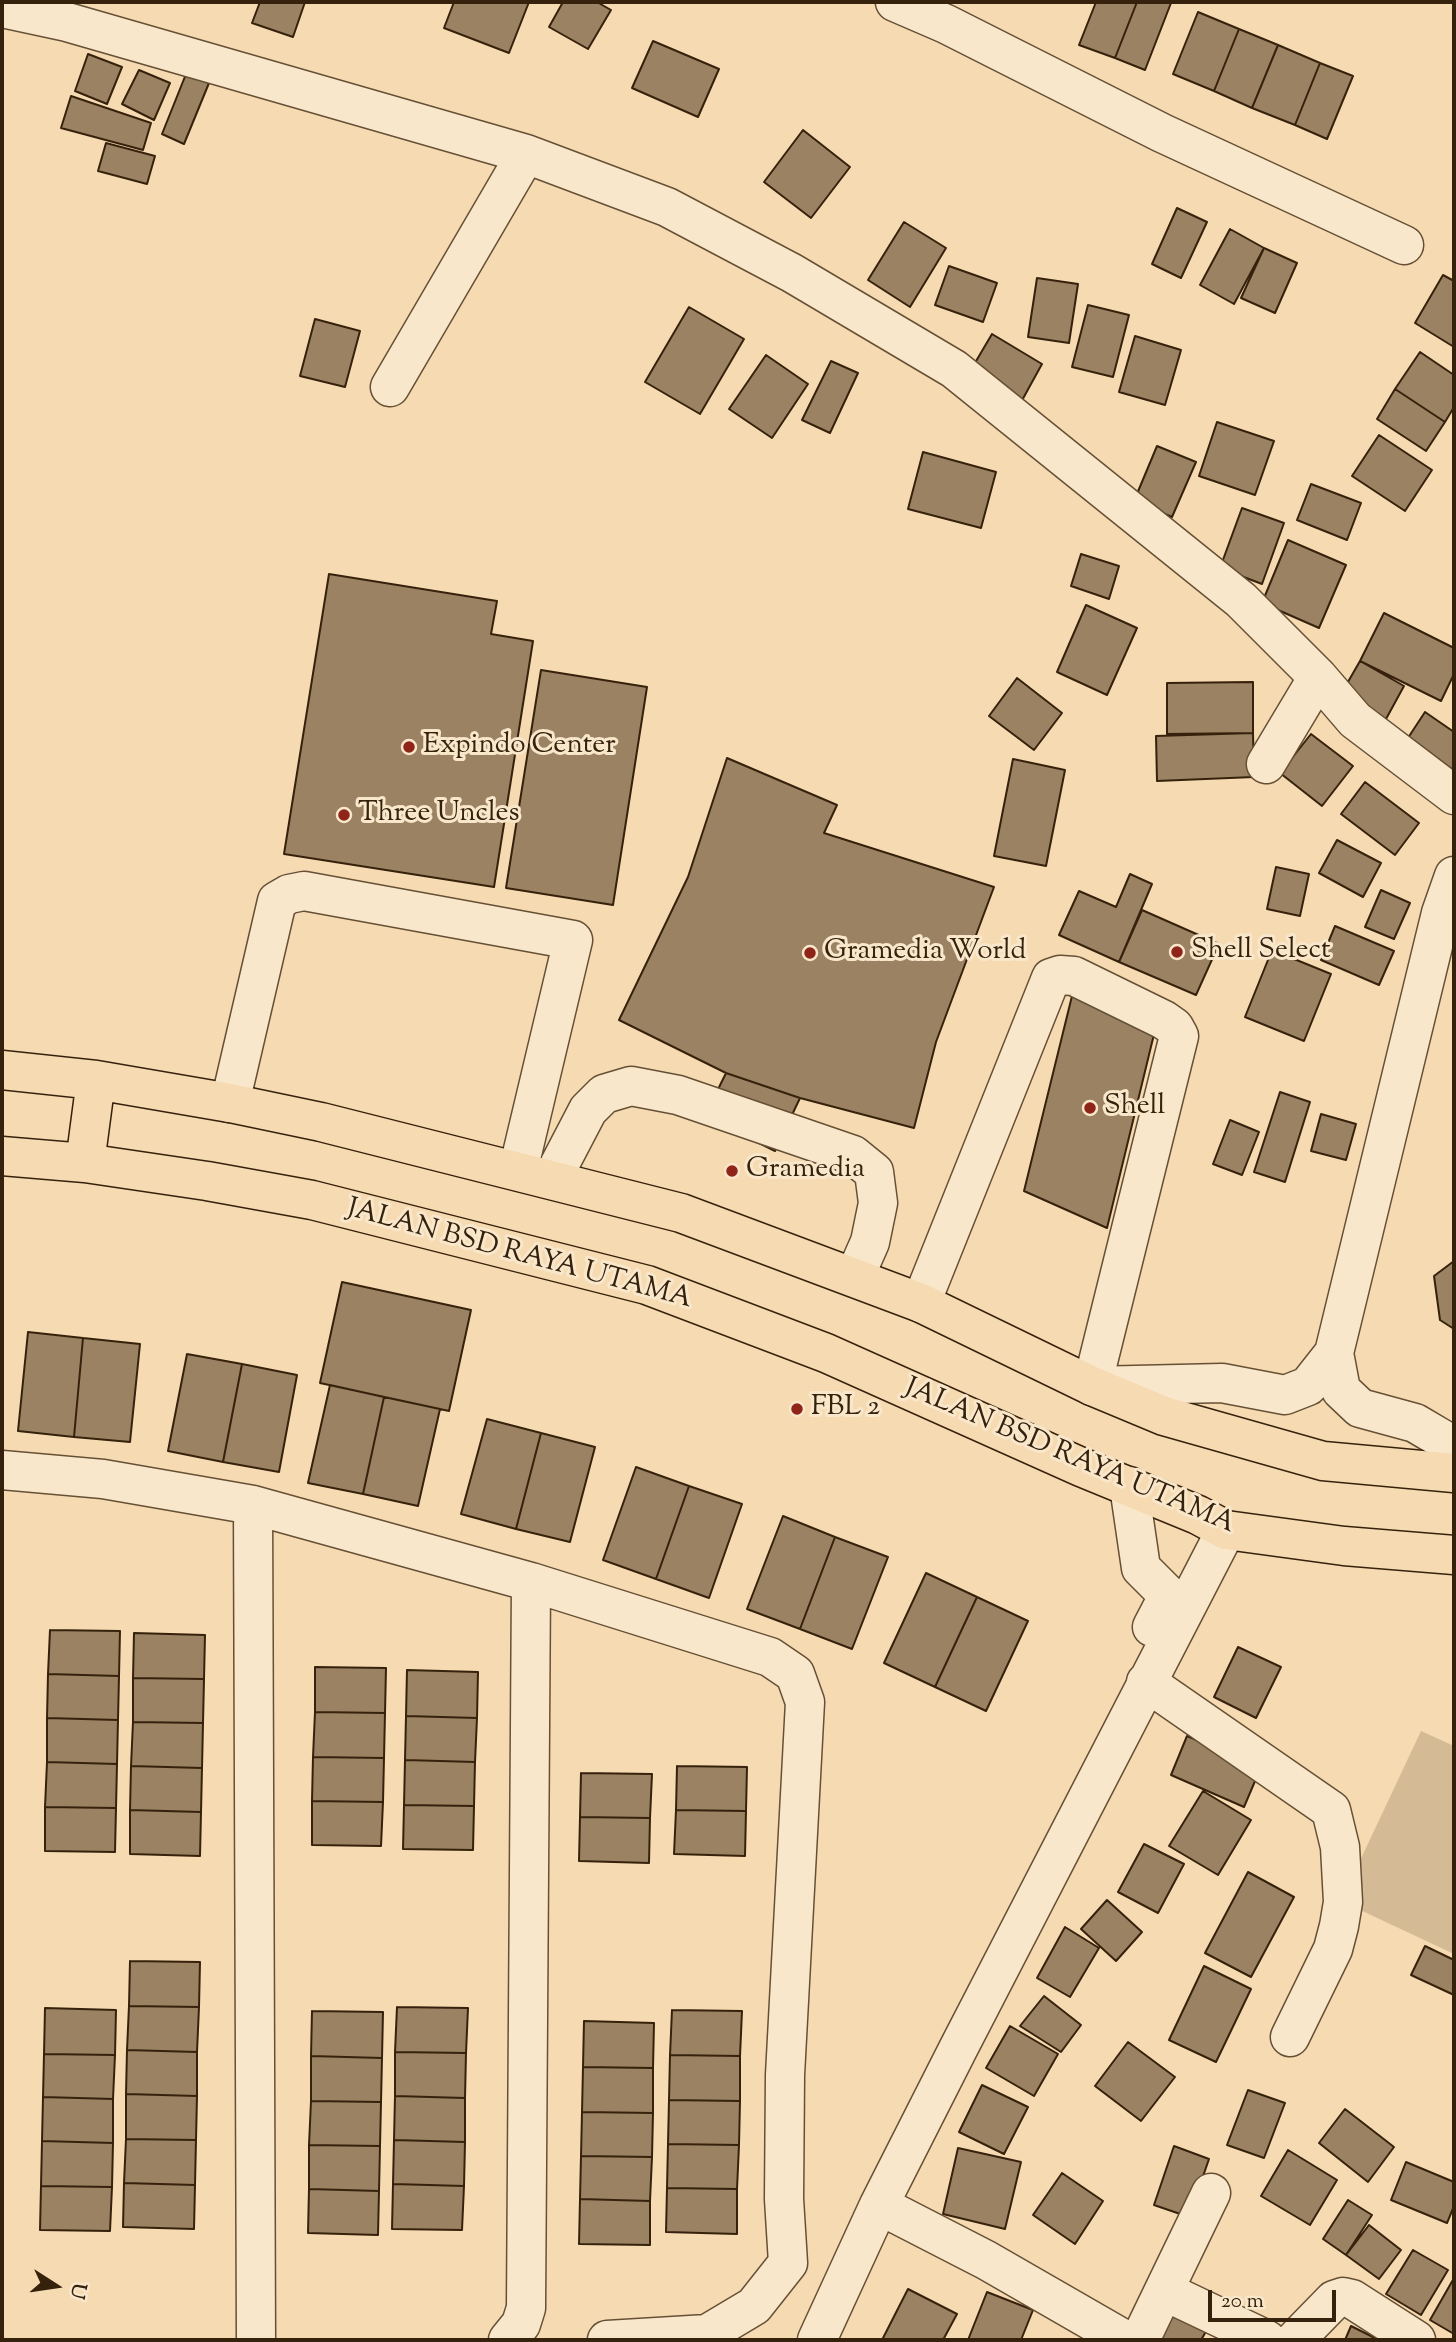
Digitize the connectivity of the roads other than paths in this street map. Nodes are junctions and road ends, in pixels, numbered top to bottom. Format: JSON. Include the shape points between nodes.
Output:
{"nodes":[{"id":1,"x":895,"y":2,"type":"edge"},
{"id":2,"x":2,"y":8,"type":"edge"},
{"id":3,"x":950,"y":13,"type":"edge"},
{"id":4,"x":526,"y":154,"type":"junction"},
{"id":5,"x":1404,"y":245,"type":"dead end"},
{"id":6,"x":390,"y":387,"type":"dead end"},
{"id":7,"x":1318,"y":677,"type":"junction"},
{"id":8,"x":1266,"y":765,"type":"dead end"},
{"id":9,"x":1454,"y":795,"type":"edge"},
{"id":10,"x":1454,"y":876,"type":"edge"},
{"id":11,"x":2,"y":1070,"type":"edge"},
{"id":12,"x":96,"y":1080,"type":"junction"},
{"id":13,"x":230,"y":1103,"type":"junction"},
{"id":14,"x":2,"y":1156,"type":"edge"},
{"id":15,"x":85,"y":1163,"type":"junction"},
{"id":16,"x":535,"y":1175,"type":"junction"},
{"id":17,"x":855,"y":1276,"type":"junction"},
{"id":18,"x":921,"y":1303,"type":"junction"},
{"id":19,"x":1334,"y":1353,"type":"junction"},
{"id":20,"x":1092,"y":1386,"type":"junction"},
{"id":21,"x":1454,"y":1446,"type":"edge"},
{"id":22,"x":2,"y":1469,"type":"edge"},
{"id":23,"x":1454,"y":1473,"type":"edge"},
{"id":24,"x":1129,"y":1486,"type":"junction"},
{"id":25,"x":253,"y":1505,"type":"junction"},
{"id":26,"x":1226,"y":1530,"type":"junction"},
{"id":27,"x":1454,"y":1555,"type":"edge"},
{"id":28,"x":531,"y":1582,"type":"junction"},
{"id":29,"x":1152,"y":1627,"type":"dead end"},
{"id":30,"x":1146,"y":1682,"type":"junction"},
{"id":31,"x":1290,"y":2037,"type":"dead end"},
{"id":32,"x":1211,"y":2193,"type":"dead end"},
{"id":33,"x":879,"y":2205,"type":"junction"},
{"id":34,"x":1164,"y":2291,"type":"junction"},
{"id":35,"x":256,"y":2340,"type":"edge"},
{"id":36,"x":508,"y":2340,"type":"edge"},
{"id":37,"x":607,"y":2340,"type":"edge"},
{"id":38,"x":817,"y":2340,"type":"edge"},
{"id":39,"x":1125,"y":2340,"type":"edge"},
{"id":40,"x":1140,"y":2340,"type":"edge"},
{"id":41,"x":1267,"y":2340,"type":"edge"},
{"id":42,"x":1295,"y":2340,"type":"edge"},
{"id":43,"x":1416,"y":2340,"type":"edge"}],
"edges":[{"from":1,"to":3,"type":"street"},
{"from":2,"to":4,"type":"street","via":[[67,22]]},
{"from":3,"to":5,"type":"street","via":[[1162,132]]},
{"from":4,"to":6,"type":"street"},
{"from":4,"to":7,"type":"street","via":[[667,207],[792,273],[954,369],[1241,600]]},
{"from":7,"to":8,"type":"street"},
{"from":7,"to":9,"type":"street","via":[[1355,720]]},
{"from":10,"to":19,"type":"street","via":[[1441,913]]},
{"from":11,"to":12,"type":"main road"},
{"from":12,"to":13,"type":"main road"},
{"from":12,"to":15,"type":"main road"},
{"from":13,"to":16,"type":"main road"},
{"from":13,"to":16,"type":"street","via":[[277,901],[289,894],[304,891],[573,940]]},
{"from":14,"to":15,"type":"main road","name":"JALAN BSD RAYA UTAMA"},
{"from":15,"to":24,"type":"main road","name":"JALAN BSD RAYA UTAMA","via":[[312,1200],[647,1285],[827,1353]]},
{"from":16,"to":17,"type":"main road","via":[[681,1213]]},
{"from":16,"to":17,"type":"street","via":[[604,1094],[631,1086],[678,1095],[853,1155],[874,1172],[878,1203],[870,1242]]},
{"from":17,"to":18,"type":"main road"},
{"from":18,"to":20,"type":"main road"},
{"from":18,"to":20,"type":"street","via":[[1051,978],[1074,976],[1164,1020],[1179,1036]]},
{"from":19,"to":20,"type":"street","via":[[1308,1386],[1285,1395],[1222,1383]]},
{"from":19,"to":21,"type":"street","via":[[1341,1390],[1360,1408],[1415,1423]]},
{"from":20,"to":23,"type":"main road","via":[[1164,1416],[1324,1461]]},
{"from":22,"to":25,"type":"street","via":[[103,1479]]},
{"from":24,"to":26,"type":"main road","name":"JALAN BSD RAYA UTAMA"},
{"from":24,"to":29,"type":"street","via":[[1141,1568],[1165,1592]]},
{"from":25,"to":28,"type":"street"},
{"from":25,"to":35,"type":"street"},
{"from":26,"to":27,"type":"main road","name":"JALAN BSD RAYA UTAMA"},
{"from":26,"to":30,"type":"street"},
{"from":28,"to":36,"type":"street","via":[[526,2308]]},
{"from":28,"to":37,"type":"street","via":[[770,1657],[795,1674],[805,1702],[785,2075],[788,2263],[754,2306],[707,2334]]},
{"from":30,"to":31,"type":"street","via":[[1331,1810],[1340,1847],[1343,1902],[1339,1926],[1333,1949]]},
{"from":30,"to":33,"type":"street"},
{"from":32,"to":34,"type":"street"},
{"from":33,"to":38,"type":"street"},
{"from":33,"to":39,"type":"street"},
{"from":34,"to":40,"type":"street"},
{"from":34,"to":41,"type":"street"},
{"from":42,"to":43,"type":"street","via":[[1334,2300],[1343,2297]]}]}
